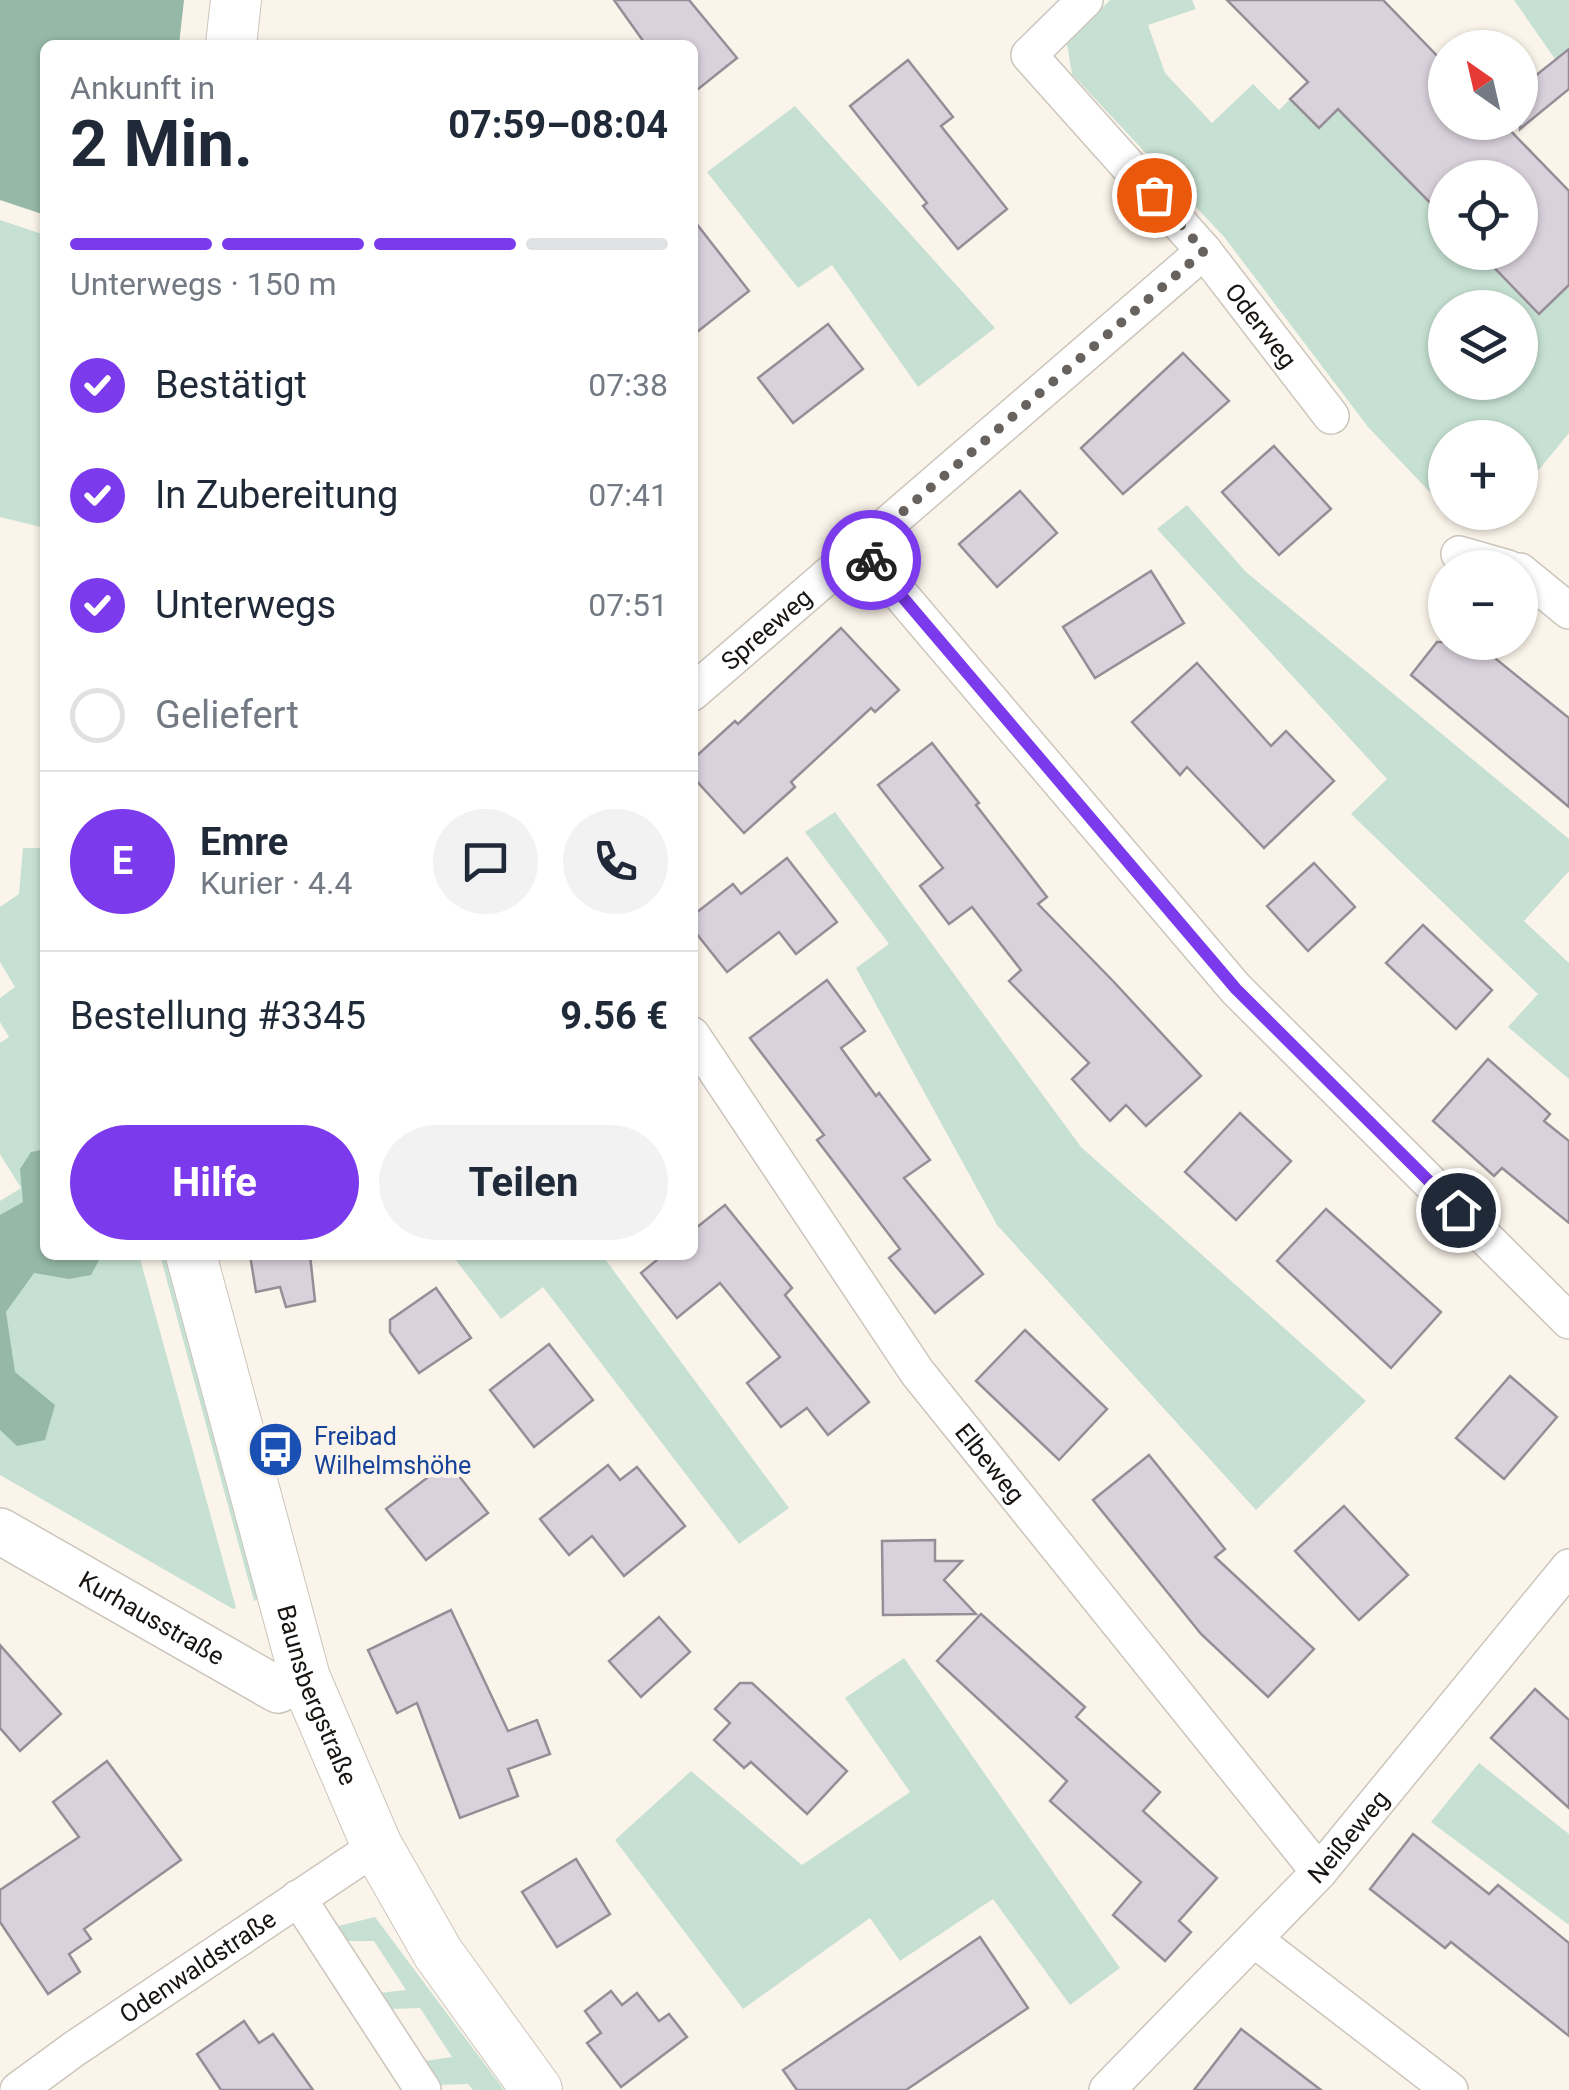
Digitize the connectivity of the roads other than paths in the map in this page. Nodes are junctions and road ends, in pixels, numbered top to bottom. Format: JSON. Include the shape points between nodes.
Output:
{"nodes":[{"id":1,"x":236,"y":0,"type":"edge"},
{"id":2,"x":1085,"y":0,"type":"edge"},
{"id":3,"x":231,"y":40,"type":"edge"},
{"id":4,"x":1204,"y":251,"type":"junction"},
{"id":5,"x":1330,"y":416,"type":"dead end"},
{"id":6,"x":861,"y":548,"type":"junction"},
{"id":7,"x":1538,"y":586,"type":"edge"},
{"id":8,"x":1569,"y":611,"type":"edge"},
{"id":9,"x":698,"y":687,"type":"edge"},
{"id":10,"x":698,"y":1044,"type":"edge"},
{"id":11,"x":191,"y":1260,"type":"edge"},
{"id":12,"x":1569,"y":1321,"type":"edge"},
{"id":13,"x":0,"y":1531,"type":"edge"},
{"id":14,"x":1569,"y":1567,"type":"edge"},
{"id":15,"x":304,"y":1678,"type":"junction"},
{"id":16,"x":377,"y":1846,"type":"junction"},
{"id":17,"x":1319,"y":1872,"type":"junction"},
{"id":18,"x":298,"y":1898,"type":"junction"},
{"id":19,"x":1255,"y":1940,"type":"junction"},
{"id":20,"x":18,"y":2090,"type":"edge"},
{"id":21,"x":424,"y":2090,"type":"edge"},
{"id":22,"x":537,"y":2090,"type":"edge"},
{"id":23,"x":1107,"y":2090,"type":"edge"},
{"id":24,"x":1450,"y":2090,"type":"edge"}],
"edges":[{"from":1,"to":3,"type":"main road"},
{"from":2,"to":4,"type":"street","name":"Oderweg","via":[[1030,55]]},
{"from":4,"to":5,"type":"street","name":"Oderweg"},
{"from":4,"to":6,"type":"street","name":"Spreeweg"},
{"from":6,"to":9,"type":"street","name":"Spreeweg"},
{"from":6,"to":12,"type":"street","via":[[1236,989]]},
{"from":7,"to":8,"type":"street"},
{"from":10,"to":17,"type":"street","name":"Elbeweg","via":[[917,1372]]},
{"from":11,"to":15,"type":"main road","name":"Baunsbergstraße"},
{"from":13,"to":15,"type":"street","name":"Kurhausstraße","via":[[278,1690]]},
{"from":14,"to":17,"type":"street","name":"Neißeweg"},
{"from":15,"to":16,"type":"main road","name":"Baunsbergstraße"},
{"from":16,"to":18,"type":"street","name":"Odenwaldstraße"},
{"from":16,"to":22,"type":"main road","name":"Baunsbergstraße","via":[[438,1953]]},
{"from":17,"to":19,"type":"street","name":"Neißeweg"},
{"from":18,"to":20,"type":"street","name":"Odenwaldstraße"},
{"from":18,"to":21,"type":"street"},
{"from":19,"to":23,"type":"street","name":"Neißeweg"},
{"from":19,"to":24,"type":"street"}]}
